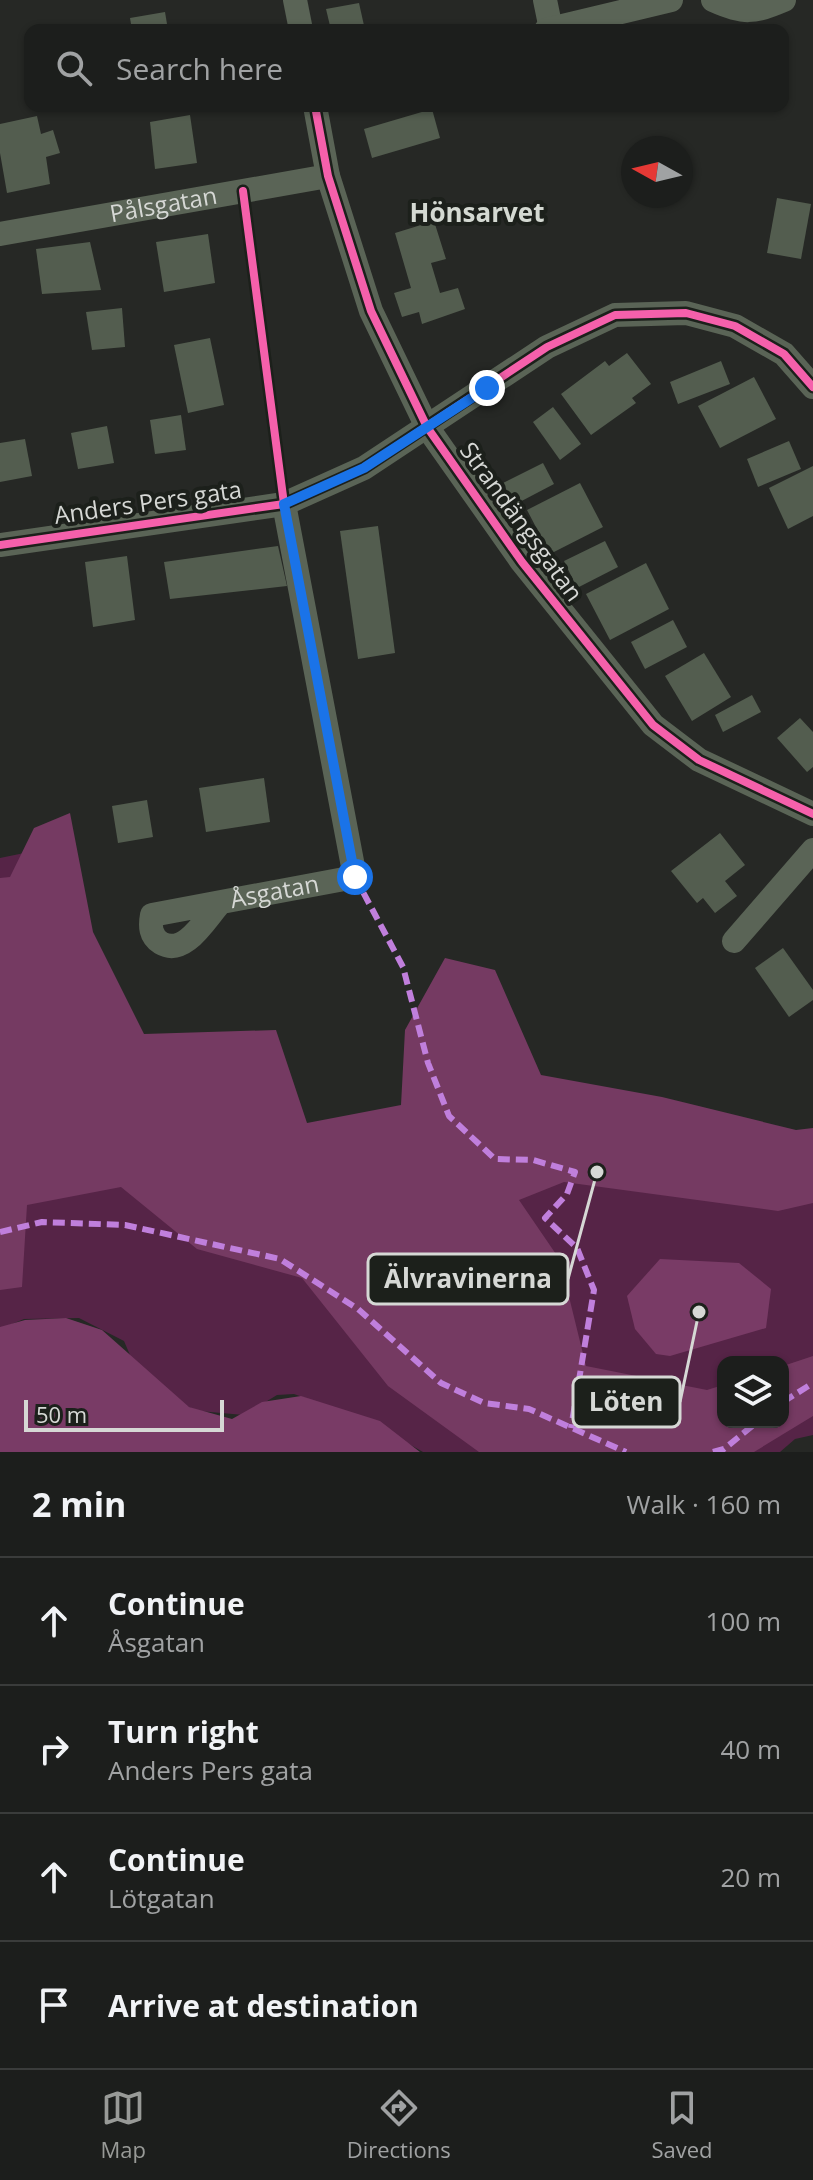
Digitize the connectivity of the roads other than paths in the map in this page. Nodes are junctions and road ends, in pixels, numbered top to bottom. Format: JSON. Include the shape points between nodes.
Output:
{"nodes":[{"id":1,"x":295,"y":0,"type":"edge"},
{"id":2,"x":545,"y":0,"type":"edge"},
{"id":3,"x":671,"y":0,"type":"edge"},
{"id":4,"x":713,"y":0,"type":"edge"},
{"id":5,"x":784,"y":0,"type":"edge"},
{"id":6,"x":300,"y":24,"type":"edge"},
{"id":7,"x":548,"y":24,"type":"edge"},
{"id":8,"x":570,"y":24,"type":"edge"},
{"id":9,"x":316,"y":112,"type":"edge"},
{"id":10,"x":328,"y":176,"type":"junction"},
{"id":11,"x":0,"y":234,"type":"edge"},
{"id":12,"x":813,"y":387,"type":"edge"},
{"id":13,"x":427,"y":427,"type":"junction"},
{"id":14,"x":284,"y":504,"type":"junction"},
{"id":15,"x":0,"y":545,"type":"edge"},
{"id":16,"x":813,"y":814,"type":"edge"},
{"id":17,"x":813,"y":850,"type":"edge"},
{"id":18,"x":220,"y":903,"type":"junction"},
{"id":19,"x":734,"y":941,"type":"dead end"}],
"edges":[{"from":1,"to":6,"type":"street"},
{"from":2,"to":7,"type":"street"},
{"from":3,"to":8,"type":"street"},
{"from":4,"to":5,"type":"street","via":[[744,12]]},
{"from":9,"to":10,"type":"street","name":"Strandängsgatan"},
{"from":10,"to":11,"type":"street","name":"Pålsgatan"},
{"from":10,"to":13,"type":"street","name":"Strandängsgatan","via":[[371,311]]},
{"from":12,"to":13,"type":"street","name":"Anders Pers gata","via":[[784,354],[735,326],[686,313],[615,315],[547,347]]},
{"from":13,"to":14,"type":"street","name":"Anders Pers gata","via":[[364,468]]},
{"from":13,"to":16,"type":"street","name":"Strandängsgatan","via":[[522,562],[653,725],[699,760]]},
{"from":14,"to":15,"type":"street","name":"Anders Pers gata"},
{"from":14,"to":18,"type":"street","name":"Åsgatan","via":[[355,877]]},
{"from":17,"to":19,"type":"street"},
{"from":18,"to":18,"type":"street","name":"Åsgatan","via":[[152,915],[154,938],[176,946],[190,939]]}]}
